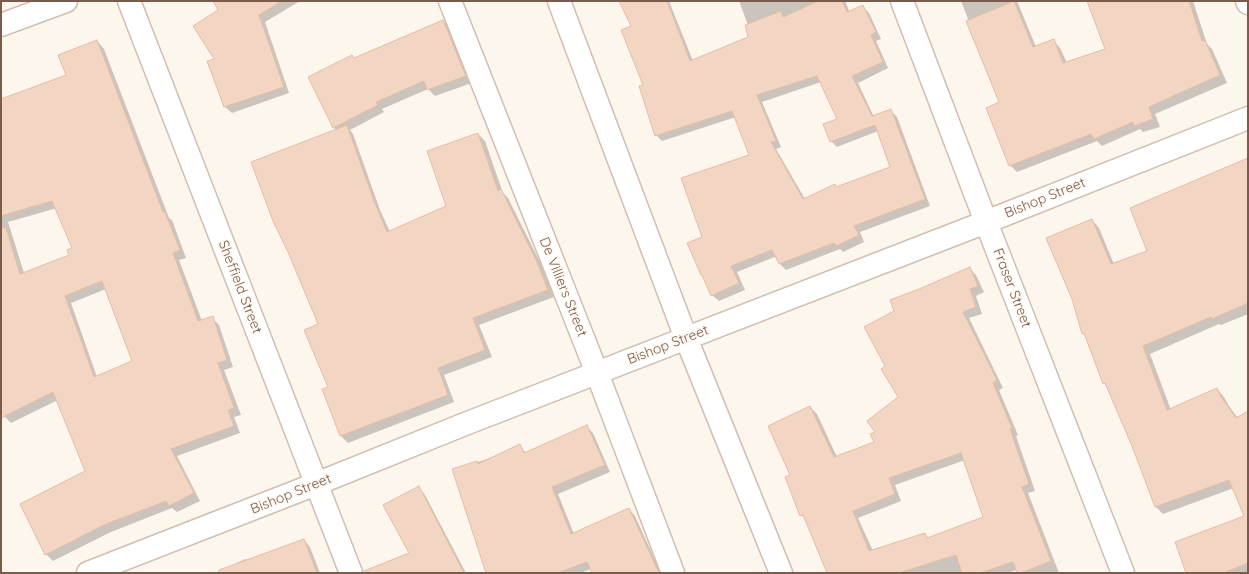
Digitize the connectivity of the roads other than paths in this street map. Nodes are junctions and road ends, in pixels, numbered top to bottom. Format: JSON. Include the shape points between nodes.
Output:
{"nodes":[{"id":1,"x":66,"y":1,"type":"edge"},
{"id":2,"x":130,"y":1,"type":"edge"},
{"id":3,"x":450,"y":1,"type":"edge"},
{"id":4,"x":559,"y":1,"type":"edge"},
{"id":5,"x":902,"y":1,"type":"edge"},
{"id":6,"x":1,"y":25,"type":"edge"},
{"id":7,"x":1248,"y":118,"type":"edge"},
{"id":8,"x":986,"y":222,"type":"junction"},
{"id":9,"x":686,"y":338,"type":"junction"},
{"id":10,"x":597,"y":373,"type":"junction"},
{"id":11,"x":316,"y":484,"type":"junction"},
{"id":12,"x":88,"y":573,"type":"edge"},
{"id":13,"x":351,"y":573,"type":"edge"},
{"id":14,"x":673,"y":573,"type":"edge"},
{"id":15,"x":781,"y":573,"type":"edge"},
{"id":16,"x":1123,"y":573,"type":"edge"}],
"edges":[{"from":1,"to":6,"type":"street"},
{"from":2,"to":11,"type":"street","name":"Sheffield Street"},
{"from":3,"to":10,"type":"street","name":"De Villiers Street"},
{"from":4,"to":9,"type":"street"},
{"from":5,"to":8,"type":"street","name":"Fraser Street"},
{"from":7,"to":8,"type":"street","name":"Bishop Street"},
{"from":8,"to":9,"type":"street","name":"Bishop Street"},
{"from":8,"to":16,"type":"street","name":"Fraser Street"},
{"from":9,"to":10,"type":"street","name":"Bishop Street"},
{"from":9,"to":15,"type":"street"},
{"from":10,"to":11,"type":"street","name":"Bishop Street"},
{"from":10,"to":14,"type":"street","name":"De Villiers Street"},
{"from":11,"to":12,"type":"street","name":"Bishop Street"},
{"from":11,"to":13,"type":"street","name":"Sheffield Street"}]}
